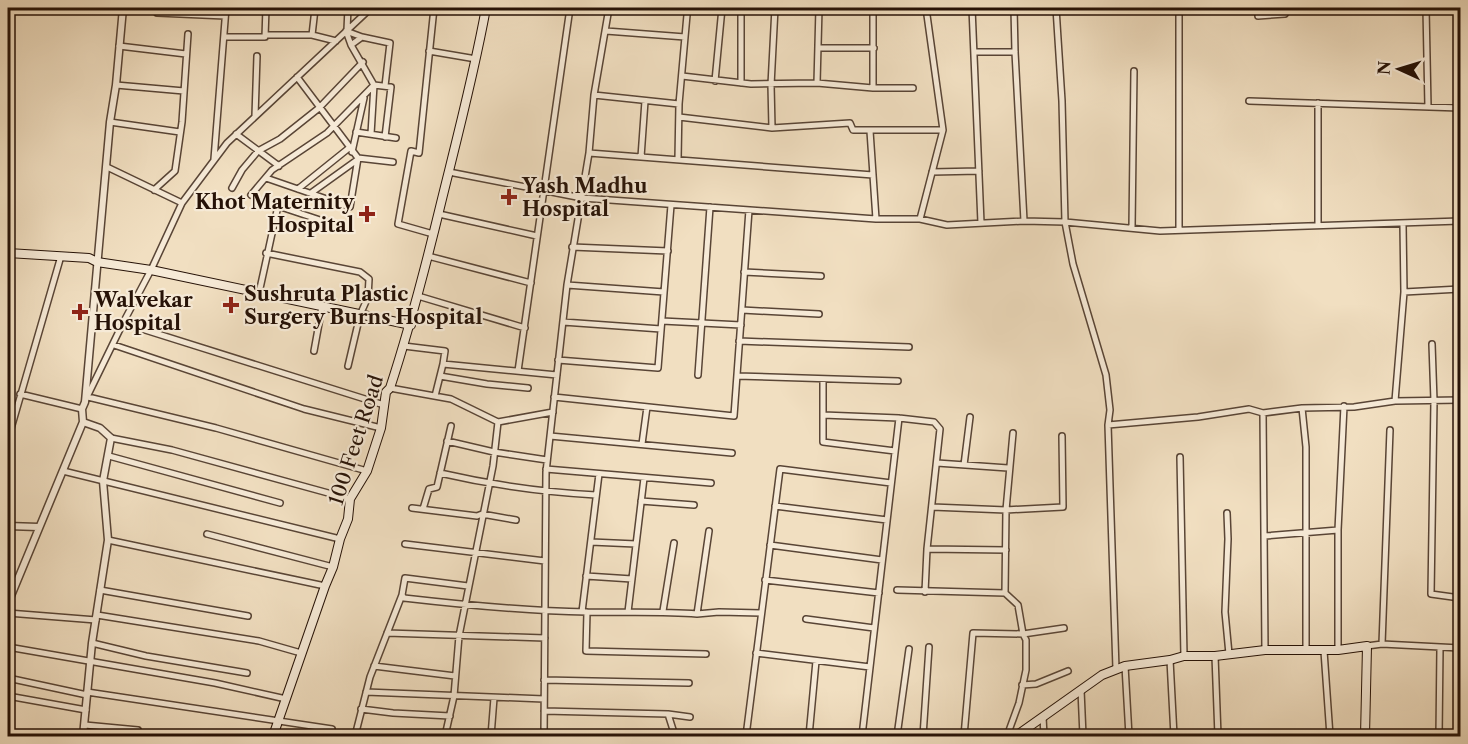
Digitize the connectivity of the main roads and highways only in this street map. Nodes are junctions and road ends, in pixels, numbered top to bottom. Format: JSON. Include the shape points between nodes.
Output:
{"nodes":[{"id":1,"x":486,"y":8,"type":"edge"},
{"id":2,"x":8,"y":253,"type":"edge"},
{"id":3,"x":411,"y":325,"type":"junction"},
{"id":4,"x":273,"y":736,"type":"edge"},
{"id":5,"x":1016,"y":736,"type":"edge"},
{"id":6,"x":1365,"y":736,"type":"edge"}],
"edges":[{"from":1,"to":3,"type":"main road","name":"100 Feet Road"},
{"from":2,"to":3,"type":"main road","via":[[89,258]]},
{"from":3,"to":4,"type":"main road","name":"100 Feet Road","via":[[386,392],[381,428],[366,471],[350,499],[333,567]]},
{"from":5,"to":6,"type":"main road","via":[[1102,675],[1125,666],[1184,656],[1367,646]]}]}
